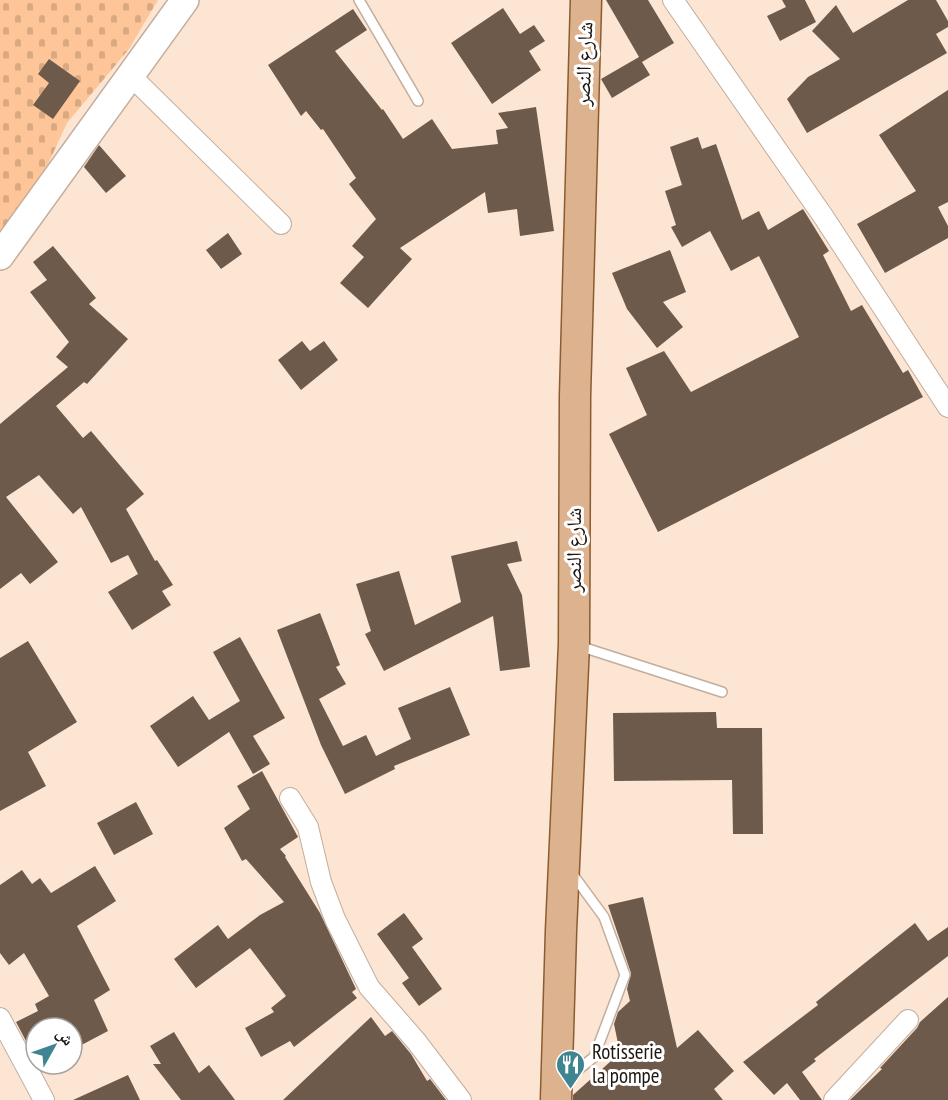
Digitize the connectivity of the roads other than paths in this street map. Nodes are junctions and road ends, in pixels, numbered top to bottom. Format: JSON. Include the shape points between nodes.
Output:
{"nodes":[{"id":1,"x":185,"y":0,"type":"edge"},
{"id":2,"x":359,"y":0,"type":"edge"},
{"id":3,"x":585,"y":0,"type":"edge"},
{"id":4,"x":673,"y":0,"type":"edge"},
{"id":5,"x":131,"y":76,"type":"junction"},
{"id":6,"x":418,"y":101,"type":"dead end"},
{"id":7,"x":281,"y":224,"type":"dead end"},
{"id":8,"x":0,"y":256,"type":"edge"},
{"id":9,"x":948,"y":407,"type":"edge"},
{"id":10,"x":574,"y":644,"type":"junction"},
{"id":11,"x":722,"y":692,"type":"dead end"},
{"id":12,"x":290,"y":798,"type":"dead end"},
{"id":13,"x":564,"y":862,"type":"junction"},
{"id":14,"x":0,"y":1018,"type":"edge"},
{"id":15,"x":908,"y":1020,"type":"dead end"},
{"id":16,"x":557,"y":1093,"type":"edge"},
{"id":17,"x":45,"y":1100,"type":"edge"},
{"id":18,"x":461,"y":1100,"type":"edge"},
{"id":19,"x":834,"y":1100,"type":"edge"}],
"edges":[{"from":1,"to":5,"type":"street"},
{"from":2,"to":6,"type":"lane"},
{"from":3,"to":10,"type":"main road","name":"شارع النصر","via":[[575,396]]},
{"from":4,"to":9,"type":"street","via":[[823,216]]},
{"from":5,"to":7,"type":"street"},
{"from":5,"to":8,"type":"street"},
{"from":10,"to":11,"type":"lane"},
{"from":10,"to":13,"type":"main road","name":"شارع النصر"},
{"from":12,"to":18,"type":"street","via":[[308,827],[321,882],[335,919],[369,987]]},
{"from":13,"to":16,"type":"main road","name":"شارع النصر"},
{"from":13,"to":16,"type":"lane","via":[[604,917],[624,975],[594,1058]]},
{"from":14,"to":17,"type":"street"},
{"from":15,"to":19,"type":"street"}]}
